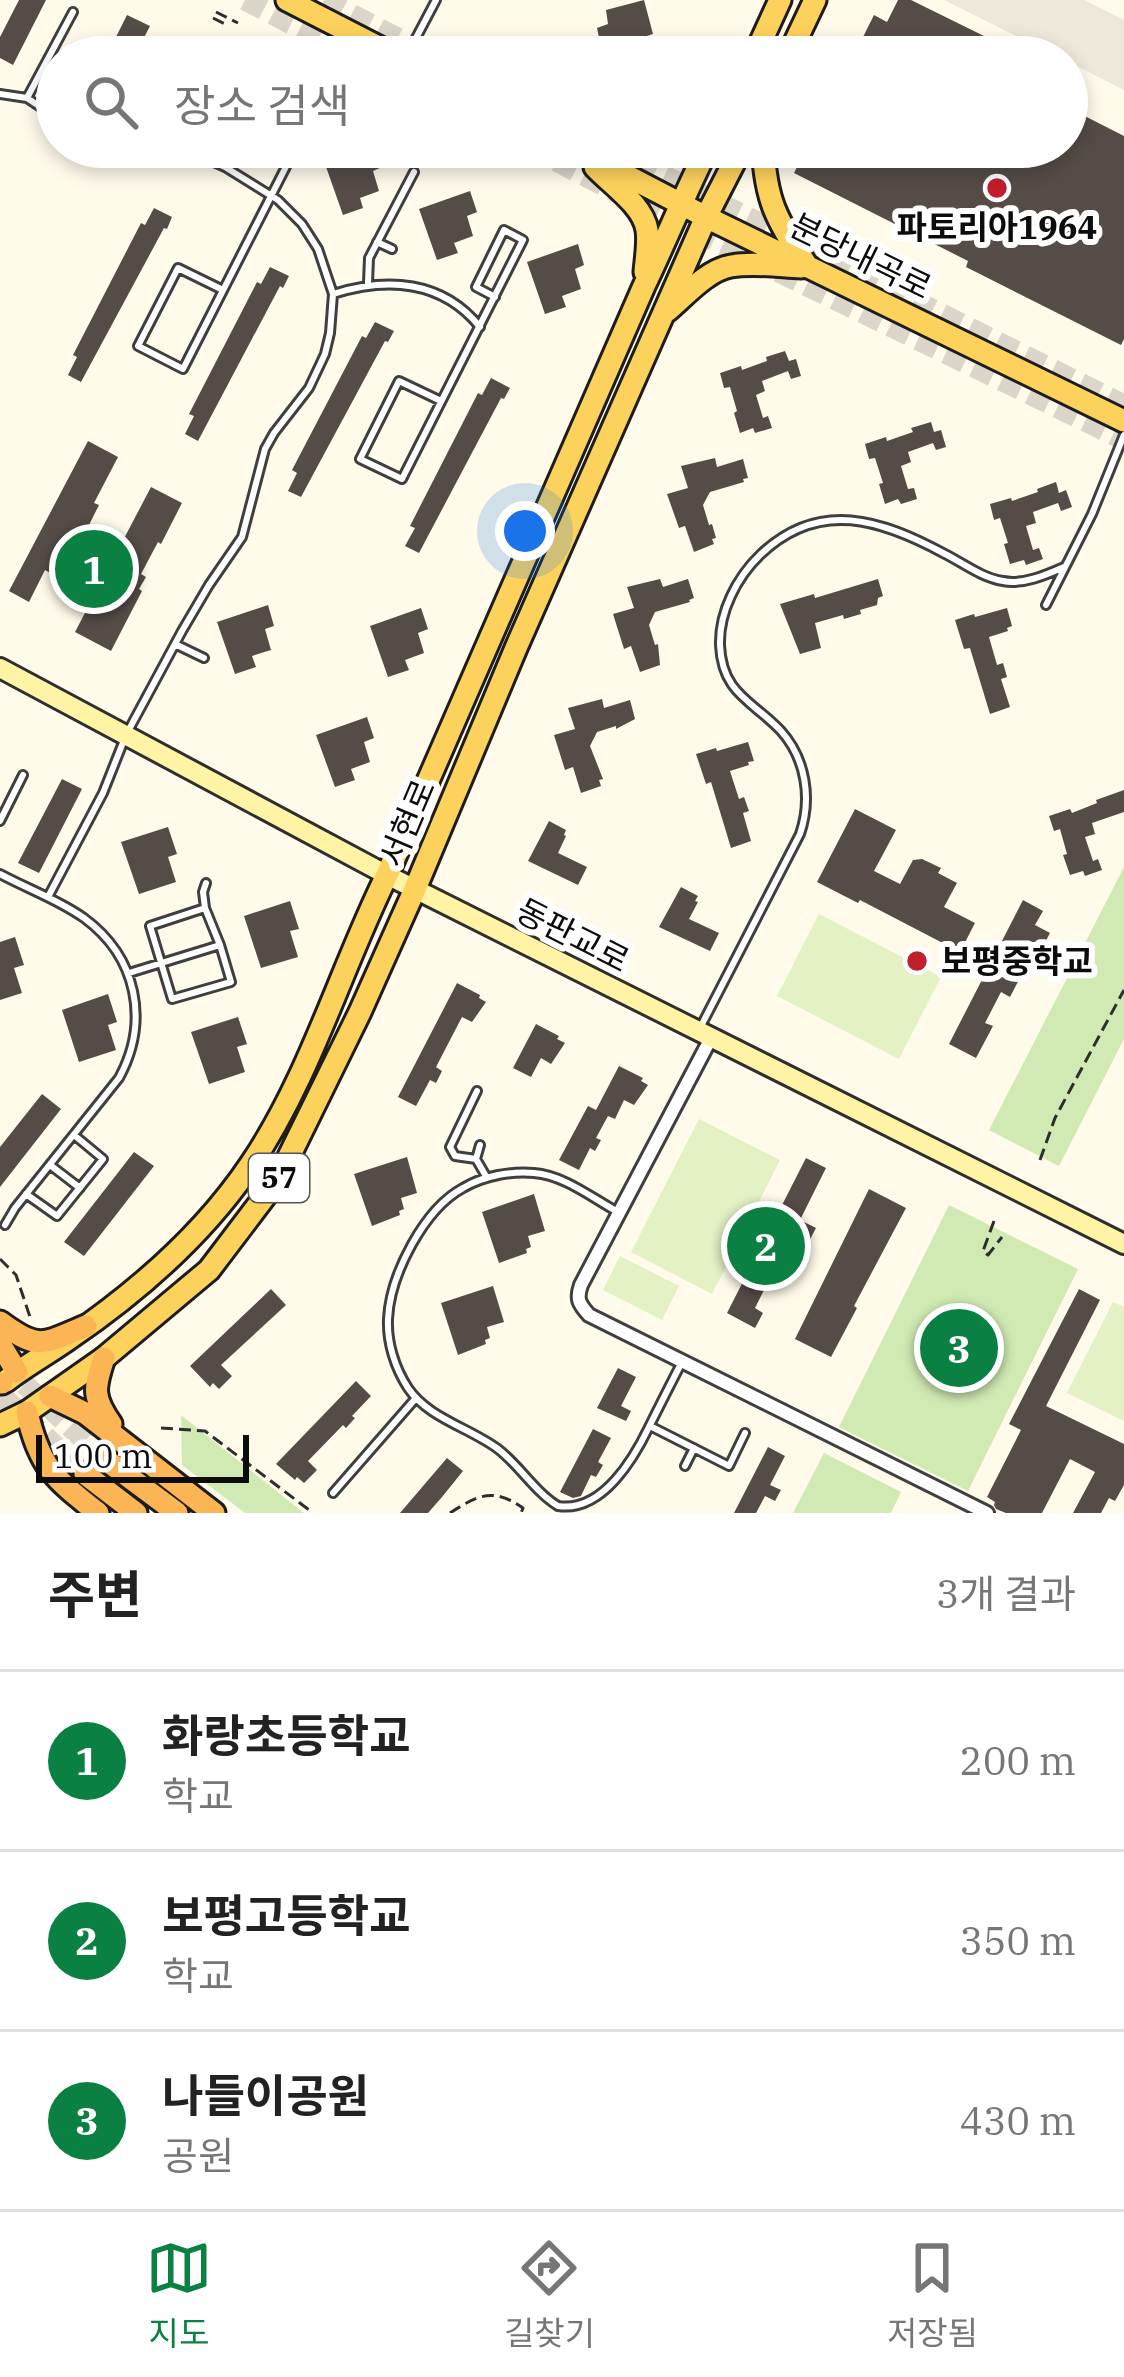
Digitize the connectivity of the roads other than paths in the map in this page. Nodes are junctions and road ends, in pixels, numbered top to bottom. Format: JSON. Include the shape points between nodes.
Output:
{"nodes":[{"id":1,"x":287,"y":0,"type":"edge"},
{"id":2,"x":436,"y":0,"type":"edge"},
{"id":3,"x":780,"y":0,"type":"edge"},
{"id":4,"x":815,"y":0,"type":"edge"},
{"id":5,"x":73,"y":12,"type":"dead end"},
{"id":6,"x":60,"y":36,"type":"edge"},
{"id":7,"x":360,"y":36,"type":"edge"},
{"id":8,"x":415,"y":36,"type":"edge"},
{"id":9,"x":764,"y":36,"type":"edge"},
{"id":10,"x":798,"y":36,"type":"edge"},
{"id":11,"x":36,"y":81,"type":"edge"},
{"id":12,"x":0,"y":94,"type":"edge"},
{"id":13,"x":27,"y":98,"type":"junction"},
{"id":14,"x":36,"y":104,"type":"edge"},
{"id":15,"x":227,"y":168,"type":"edge"},
{"id":16,"x":285,"y":168,"type":"edge"},
{"id":17,"x":595,"y":168,"type":"edge"},
{"id":18,"x":613,"y":168,"type":"edge"},
{"id":19,"x":698,"y":168,"type":"edge"},
{"id":20,"x":731,"y":168,"type":"edge"},
{"id":21,"x":764,"y":168,"type":"edge"},
{"id":22,"x":413,"y":172,"type":"dead end"},
{"id":23,"x":271,"y":195,"type":"junction"},
{"id":24,"x":680,"y":203,"type":"junction"},
{"id":25,"x":706,"y":217,"type":"junction"},
{"id":26,"x":377,"y":242,"type":"junction"},
{"id":27,"x":392,"y":249,"type":"dead end"},
{"id":28,"x":807,"y":267,"type":"junction"},
{"id":29,"x":368,"y":284,"type":"junction"},
{"id":30,"x":644,"y":286,"type":"junction"},
{"id":31,"x":223,"y":290,"type":"junction"},
{"id":32,"x":333,"y":294,"type":"junction"},
{"id":33,"x":495,"y":297,"type":"junction"},
{"id":34,"x":663,"y":315,"type":"junction"},
{"id":35,"x":480,"y":327,"type":"junction"},
{"id":36,"x":138,"y":346,"type":"junction"},
{"id":37,"x":132,"y":355,"type":"dead end"},
{"id":38,"x":441,"y":401,"type":"junction"},
{"id":39,"x":1124,"y":421,"type":"edge"},
{"id":40,"x":1124,"y":434,"type":"edge"},
{"id":41,"x":360,"y":459,"type":"junction"},
{"id":42,"x":356,"y":468,"type":"dead end"},
{"id":43,"x":1064,"y":566,"type":"junction"},
{"id":44,"x":1046,"y":605,"type":"dead end"},
{"id":45,"x":175,"y":644,"type":"junction"},
{"id":46,"x":204,"y":658,"type":"dead end"},
{"id":47,"x":0,"y":668,"type":"edge"},
{"id":48,"x":126,"y":735,"type":"junction"},
{"id":49,"x":23,"y":775,"type":"dead end"},
{"id":50,"x":0,"y":821,"type":"edge"},
{"id":51,"x":0,"y":874,"type":"edge"},
{"id":52,"x":387,"y":874,"type":"junction"},
{"id":53,"x":206,"y":883,"type":"dead end"},
{"id":54,"x":415,"y":889,"type":"junction"},
{"id":55,"x":48,"y":898,"type":"junction"},
{"id":56,"x":205,"y":908,"type":"junction"},
{"id":57,"x":220,"y":945,"type":"junction"},
{"id":58,"x":161,"y":963,"type":"junction"},
{"id":59,"x":129,"y":974,"type":"junction"},
{"id":60,"x":704,"y":1035,"type":"junction"},
{"id":61,"x":477,"y":1091,"type":"dead end"},
{"id":62,"x":74,"y":1135,"type":"junction"},
{"id":63,"x":480,"y":1145,"type":"dead end"},
{"id":64,"x":476,"y":1159,"type":"junction"},
{"id":65,"x":50,"y":1165,"type":"junction"},
{"id":66,"x":487,"y":1178,"type":"junction"},
{"id":67,"x":80,"y":1188,"type":"junction"},
{"id":68,"x":26,"y":1194,"type":"junction"},
{"id":69,"x":619,"y":1213,"type":"junction"},
{"id":70,"x":5,"y":1225,"type":"dead end"},
{"id":71,"x":1124,"y":1244,"type":"edge"},
{"id":72,"x":0,"y":1322,"type":"edge"},
{"id":73,"x":86,"y":1326,"type":"junction"},
{"id":74,"x":0,"y":1344,"type":"edge"},
{"id":75,"x":104,"y":1358,"type":"junction"},
{"id":76,"x":682,"y":1362,"type":"junction"},
{"id":77,"x":11,"y":1388,"type":"edge"},
{"id":78,"x":50,"y":1396,"type":"junction"},
{"id":79,"x":416,"y":1398,"type":"junction"},
{"id":80,"x":0,"y":1425,"type":"edge"},
{"id":81,"x":650,"y":1426,"type":"junction"},
{"id":82,"x":745,"y":1433,"type":"dead end"},
{"id":83,"x":125,"y":1444,"type":"junction"},
{"id":84,"x":694,"y":1448,"type":"junction"},
{"id":85,"x":102,"y":1457,"type":"tunnel mouth"},
{"id":86,"x":685,"y":1466,"type":"dead end"},
{"id":87,"x":86,"y":1474,"type":"tunnel mouth"},
{"id":88,"x":333,"y":1492,"type":"dead end"},
{"id":89,"x":98,"y":1513,"type":"edge"},
{"id":90,"x":136,"y":1513,"type":"edge"},
{"id":91,"x":177,"y":1513,"type":"edge"},
{"id":92,"x":214,"y":1513,"type":"edge"},
{"id":93,"x":987,"y":1513,"type":"edge"}],
"edges":[{"from":1,"to":7,"type":"main road"},
{"from":2,"to":8,"type":"lane"},
{"from":3,"to":9,"type":"main road"},
{"from":4,"to":10,"type":"main road"},
{"from":5,"to":6,"type":"lane"},
{"from":11,"to":13,"type":"lane"},
{"from":12,"to":13,"type":"lane"},
{"from":13,"to":14,"type":"lane"},
{"from":15,"to":23,"type":"lane"},
{"from":16,"to":23,"type":"lane"},
{"from":17,"to":30,"type":"main road","via":[[643,219]]},
{"from":18,"to":24,"type":"main road","name":"분당내곡로"},
{"from":19,"to":24,"type":"main road","name":"서현로"},
{"from":20,"to":25,"type":"main road","name":"서현로"},
{"from":21,"to":28,"type":"main road","via":[[772,206]]},
{"from":22,"to":26,"type":"lane"},
{"from":23,"to":31,"type":"lane"},
{"from":23,"to":32,"type":"lane","via":[[318,249]]},
{"from":24,"to":25,"type":"main road","name":"분당내곡로"},
{"from":24,"to":30,"type":"main road","name":"서현로"},
{"from":25,"to":28,"type":"main road","name":"분당내곡로"},
{"from":25,"to":34,"type":"main road","name":"서현로"},
{"from":26,"to":27,"type":"lane"},
{"from":26,"to":29,"type":"lane"},
{"from":28,"to":34,"type":"main road","via":[[730,266]]},
{"from":28,"to":39,"type":"main road","name":"분당내곡로"},
{"from":29,"to":32,"type":"lane"},
{"from":29,"to":35,"type":"lane","via":[[429,291]]},
{"from":30,"to":52,"type":"main road","name":"서현로"},
{"from":31,"to":36,"type":"lane","via":[[178,268]]},
{"from":31,"to":36,"type":"lane","via":[[183,369]]},
{"from":32,"to":45,"type":"lane","via":[[317,372],[274,433],[242,537]]},
{"from":33,"to":33,"type":"lane","via":[[476,287],[504,230],[524,240]]},
{"from":33,"to":35,"type":"lane"},
{"from":34,"to":54,"type":"main road","name":"서현로"},
{"from":35,"to":38,"type":"lane"},
{"from":36,"to":37,"type":"lane"},
{"from":38,"to":41,"type":"lane","via":[[400,381]]},
{"from":38,"to":41,"type":"lane","via":[[402,479]]},
{"from":40,"to":43,"type":"lane"},
{"from":41,"to":42,"type":"lane"},
{"from":43,"to":44,"type":"lane"},
{"from":43,"to":60,"type":"lane","via":[[1006,582],[855,519],[785,535],[747,567],[723,617],[720,646],[734,689],[783,733],[795,755],[806,815]]},
{"from":45,"to":46,"type":"lane"},
{"from":45,"to":48,"type":"lane"},
{"from":47,"to":48,"type":"main road","name":"동판교로"},
{"from":48,"to":52,"type":"main road","name":"동판교로"},
{"from":48,"to":55,"type":"lane"},
{"from":49,"to":50,"type":"lane"},
{"from":51,"to":55,"type":"lane"},
{"from":52,"to":54,"type":"main road","name":"동판교로"},
{"from":52,"to":73,"type":"main road","name":"서현로","number":"57","via":[[255,1158],[189,1240]]},
{"from":53,"to":56,"type":"lane"},
{"from":54,"to":60,"type":"main road","name":"동판교로"},
{"from":54,"to":75,"type":"main road","name":"서현로","number":"57","via":[[278,1179],[209,1270]]},
{"from":55,"to":59,"type":"lane","via":[[104,935]]},
{"from":56,"to":57,"type":"lane"},
{"from":56,"to":58,"type":"lane","via":[[150,926]]},
{"from":57,"to":58,"type":"lane"},
{"from":57,"to":58,"type":"lane","via":[[231,982],[172,999]]},
{"from":58,"to":59,"type":"lane"},
{"from":59,"to":62,"type":"lane","via":[[136,1006],[129,1060]]},
{"from":60,"to":69,"type":"street"},
{"from":60,"to":71,"type":"main road","name":"동판교로"},
{"from":61,"to":64,"type":"lane","via":[[450,1147],[455,1156]]},
{"from":62,"to":65,"type":"lane"},
{"from":62,"to":67,"type":"lane","via":[[104,1159]]},
{"from":63,"to":64,"type":"lane"},
{"from":64,"to":66,"type":"lane"},
{"from":65,"to":67,"type":"lane"},
{"from":65,"to":68,"type":"lane"},
{"from":66,"to":69,"type":"lane","via":[[547,1175]]},
{"from":66,"to":79,"type":"lane","via":[[434,1213],[393,1291],[392,1354]]},
{"from":67,"to":68,"type":"lane","via":[[57,1216]]},
{"from":68,"to":70,"type":"lane"},
{"from":69,"to":76,"type":"street","via":[[581,1285],[580,1305]]},
{"from":72,"to":73,"type":"highway","via":[[36,1343]]},
{"from":73,"to":77,"type":"main road","name":"서현로","number":"57"},
{"from":74,"to":77,"type":"highway"},
{"from":75,"to":78,"type":"main road","name":"서현로","number":"57"},
{"from":75,"to":83,"type":"highway","via":[[98,1406]]},
{"from":76,"to":81,"type":"lane"},
{"from":76,"to":93,"type":"street"},
{"from":77,"to":78,"type":"main road"},
{"from":77,"to":80,"type":"main road","name":"서현로","number":"57"},
{"from":77,"to":89,"type":"highway","via":[[54,1478]]},
{"from":78,"to":83,"type":"highway"},
{"from":79,"to":81,"type":"lane","via":[[497,1448],[566,1510],[589,1510],[607,1498]]},
{"from":79,"to":88,"type":"lane"},
{"from":81,"to":84,"type":"lane"},
{"from":82,"to":84,"type":"lane","via":[[729,1466]]},
{"from":83,"to":92,"type":"highway"},
{"from":84,"to":86,"type":"lane"},
{"from":85,"to":91,"type":"highway"},
{"from":87,"to":90,"type":"highway"}]}
